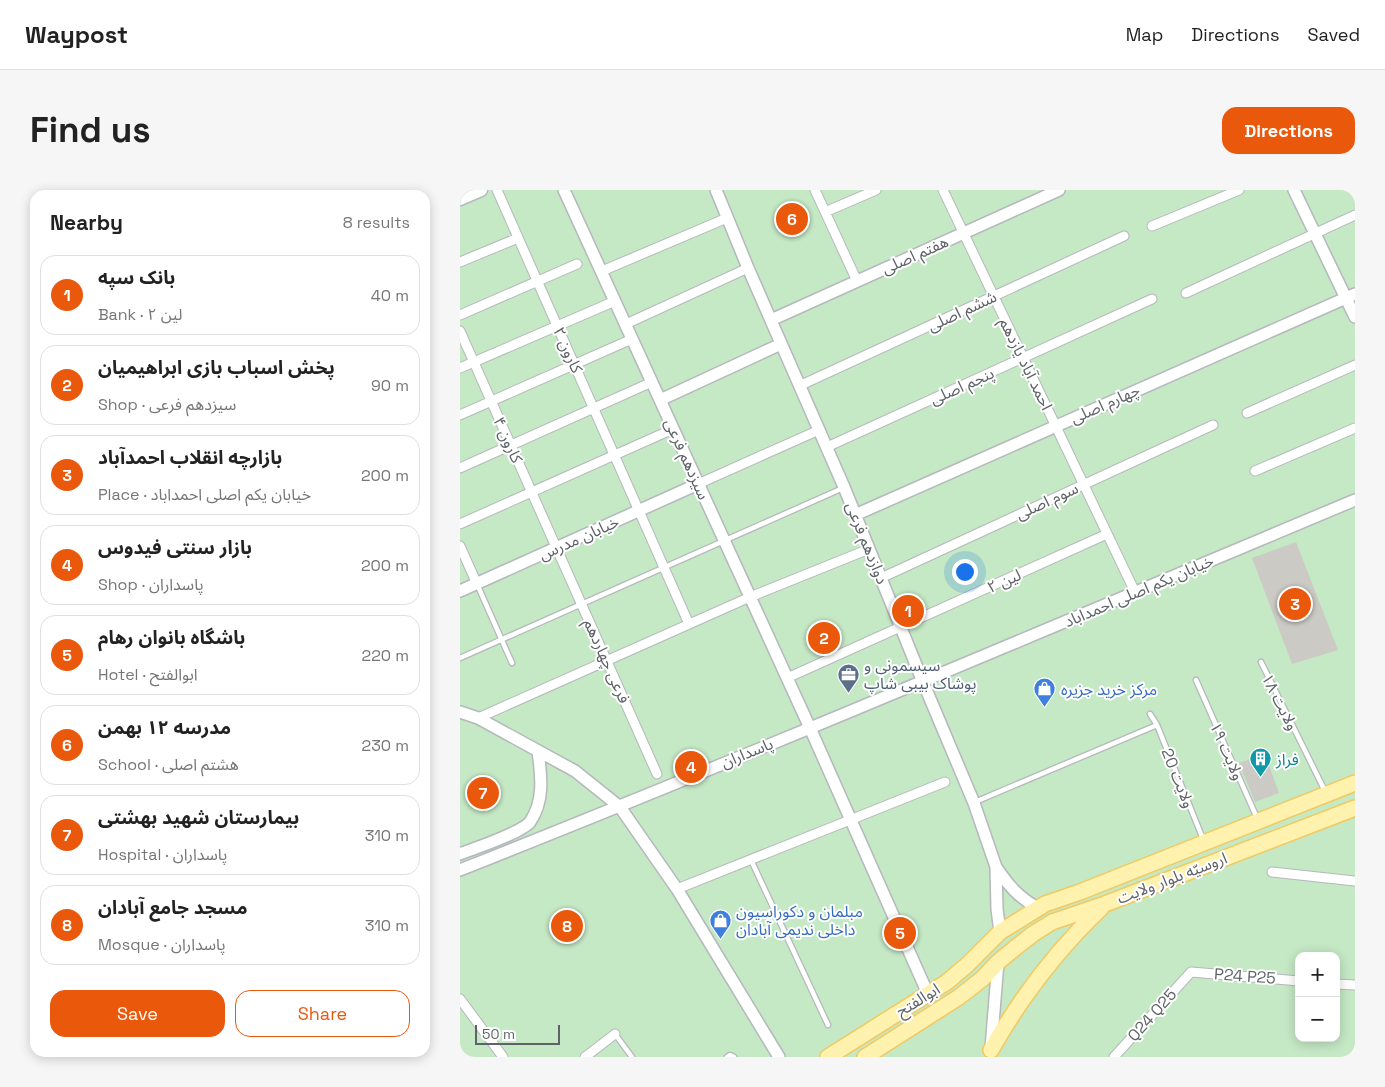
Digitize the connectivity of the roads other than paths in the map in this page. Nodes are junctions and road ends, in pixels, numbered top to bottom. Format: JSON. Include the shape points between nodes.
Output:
{"nodes":[{"id":1,"x":480,"y":190,"type":"edge"},
{"id":2,"x":497,"y":190,"type":"edge"},
{"id":3,"x":564,"y":190,"type":"edge"},
{"id":4,"x":716,"y":190,"type":"edge"},
{"id":5,"x":815,"y":190,"type":"edge"},
{"id":6,"x":876,"y":190,"type":"edge"},
{"id":7,"x":943,"y":190,"type":"edge"},
{"id":8,"x":1059,"y":190,"type":"edge"},
{"id":9,"x":1239,"y":190,"type":"edge"},
{"id":10,"x":1294,"y":190,"type":"edge"},
{"id":11,"x":460,"y":199,"type":"edge"},
{"id":12,"x":825,"y":212,"type":"junction"},
{"id":13,"x":1355,"y":215,"type":"edge"},
{"id":14,"x":727,"y":218,"type":"junction"},
{"id":15,"x":1152,"y":226,"type":"dead end"},
{"id":16,"x":964,"y":233,"type":"junction"},
{"id":17,"x":1315,"y":234,"type":"junction"},
{"id":18,"x":1124,"y":236,"type":"dead end"},
{"id":19,"x":518,"y":238,"type":"junction"},
{"id":20,"x":460,"y":262,"type":"edge"},
{"id":21,"x":577,"y":264,"type":"dead end"},
{"id":22,"x":748,"y":268,"type":"junction"},
{"id":23,"x":602,"y":271,"type":"junction"},
{"id":24,"x":537,"y":281,"type":"junction"},
{"id":25,"x":858,"y":281,"type":"junction"},
{"id":26,"x":1186,"y":293,"type":"dead end"},
{"id":27,"x":994,"y":296,"type":"junction"},
{"id":28,"x":1350,"y":296,"type":"edge"},
{"id":29,"x":1152,"y":299,"type":"dead end"},
{"id":30,"x":615,"y":301,"type":"junction"},
{"id":31,"x":460,"y":315,"type":"edge"},
{"id":32,"x":1355,"y":317,"type":"edge"},
{"id":33,"x":771,"y":320,"type":"junction"},
{"id":34,"x":626,"y":324,"type":"junction"},
{"id":35,"x":557,"y":326,"type":"junction"},
{"id":36,"x":460,"y":331,"type":"edge"},
{"id":37,"x":632,"y":339,"type":"junction"},
{"id":38,"x":781,"y":344,"type":"junction"},
{"id":39,"x":1023,"y":358,"type":"junction"},
{"id":40,"x":474,"y":362,"type":"junction"},
{"id":41,"x":574,"y":365,"type":"junction"},
{"id":42,"x":1355,"y":365,"type":"edge"},
{"id":43,"x":460,"y":368,"type":"edge"},
{"id":44,"x":652,"y":382,"type":"junction"},
{"id":45,"x":800,"y":386,"type":"junction"},
{"id":46,"x":660,"y":400,"type":"junction"},
{"id":47,"x":491,"y":401,"type":"junction"},
{"id":48,"x":594,"y":408,"type":"junction"},
{"id":49,"x":1246,"y":413,"type":"dead end"},
{"id":50,"x":460,"y":415,"type":"edge"},
{"id":51,"x":1213,"y":425,"type":"dead end"},
{"id":52,"x":1056,"y":426,"type":"junction"},
{"id":53,"x":1355,"y":428,"type":"edge"},
{"id":54,"x":673,"y":429,"type":"junction"},
{"id":55,"x":820,"y":430,"type":"junction"},
{"id":56,"x":511,"y":445,"type":"junction"},
{"id":57,"x":827,"y":447,"type":"junction"},
{"id":58,"x":614,"y":455,"type":"junction"},
{"id":59,"x":460,"y":468,"type":"edge"},
{"id":60,"x":1255,"y":471,"type":"dead end"},
{"id":61,"x":698,"y":484,"type":"junction"},
{"id":62,"x":1083,"y":484,"type":"junction"},
{"id":63,"x":844,"y":487,"type":"junction"},
{"id":64,"x":532,"y":492,"type":"junction"},
{"id":65,"x":1355,"y":500,"type":"edge"},
{"id":66,"x":639,"y":511,"type":"junction"},
{"id":67,"x":855,"y":515,"type":"junction"},
{"id":68,"x":460,"y":524,"type":"edge"},
{"id":69,"x":1107,"y":534,"type":"junction"},
{"id":70,"x":724,"y":541,"type":"junction"},
{"id":71,"x":460,"y":546,"type":"edge"},
{"id":72,"x":557,"y":548,"type":"junction"},
{"id":73,"x":869,"y":549,"type":"junction"},
{"id":74,"x":663,"y":568,"type":"junction"},
{"id":75,"x":881,"y":578,"type":"junction"},
{"id":76,"x":477,"y":584,"type":"junction"},
{"id":77,"x":460,"y":591,"type":"edge"},
{"id":78,"x":1135,"y":592,"type":"junction"},
{"id":79,"x":750,"y":597,"type":"junction"},
{"id":80,"x":582,"y":604,"type":"junction"},
{"id":81,"x":688,"y":624,"type":"junction"},
{"id":82,"x":901,"y":628,"type":"junction"},
{"id":83,"x":502,"y":640,"type":"junction"},
{"id":84,"x":460,"y":658,"type":"edge"},
{"id":85,"x":607,"y":661,"type":"junction"},
{"id":86,"x":1261,"y":662,"type":"dead end"},
{"id":87,"x":512,"y":663,"type":"dead end"},
{"id":88,"x":787,"y":678,"type":"junction"},
{"id":89,"x":1196,"y":680,"type":"dead end"},
{"id":90,"x":923,"y":682,"type":"junction"},
{"id":91,"x":460,"y":712,"type":"edge"},
{"id":92,"x":1150,"y":714,"type":"dead end"},
{"id":93,"x":478,"y":718,"type":"junction"},
{"id":94,"x":1157,"y":725,"type":"junction"},
{"id":95,"x":810,"y":728,"type":"junction"},
{"id":96,"x":538,"y":751,"type":"junction"},
{"id":97,"x":657,"y":774,"type":"dead end"},
{"id":98,"x":945,"y":782,"type":"dead end"},
{"id":99,"x":1355,"y":783,"type":"edge"},
{"id":100,"x":1327,"y":795,"type":"junction"},
{"id":101,"x":974,"y":803,"type":"junction"},
{"id":102,"x":620,"y":807,"type":"junction"},
{"id":103,"x":1355,"y":808,"type":"edge"},
{"id":104,"x":851,"y":820,"type":"junction"},
{"id":105,"x":1256,"y":823,"type":"junction"},
{"id":106,"x":1210,"y":841,"type":"junction"},
{"id":107,"x":1260,"y":844,"type":"junction"},
{"id":108,"x":460,"y":854,"type":"edge"},
{"id":109,"x":1224,"y":858,"type":"junction"},
{"id":110,"x":751,"y":860,"type":"junction"},
{"id":111,"x":996,"y":867,"type":"junction"},
{"id":112,"x":460,"y":870,"type":"edge"},
{"id":113,"x":1272,"y":872,"type":"dead end"},
{"id":114,"x":1355,"y":881,"type":"edge"},
{"id":115,"x":677,"y":889,"type":"junction"},
{"id":116,"x":1105,"y":904,"type":"junction"},
{"id":117,"x":1038,"y":908,"type":"junction"},
{"id":118,"x":1000,"y":932,"type":"junction"},
{"id":119,"x":998,"y":962,"type":"junction"},
{"id":120,"x":1191,"y":972,"type":"joint"},
{"id":121,"x":1295,"y":981,"type":"edge"},
{"id":122,"x":1340,"y":984,"type":"edge"},
{"id":123,"x":1355,"y":985,"type":"edge"},
{"id":124,"x":928,"y":994,"type":"junction"},
{"id":125,"x":460,"y":999,"type":"edge"},
{"id":126,"x":828,"y":1026,"type":"dead end"},
{"id":127,"x":616,"y":1034,"type":"joint"},
{"id":128,"x":991,"y":1054,"type":"edge"},
{"id":129,"x":503,"y":1057,"type":"edge"},
{"id":130,"x":584,"y":1057,"type":"edge"},
{"id":131,"x":632,"y":1057,"type":"edge"},
{"id":132,"x":727,"y":1057,"type":"edge"},
{"id":133,"x":734,"y":1057,"type":"edge"},
{"id":134,"x":779,"y":1057,"type":"edge"},
{"id":135,"x":828,"y":1057,"type":"edge"},
{"id":136,"x":866,"y":1057,"type":"edge"},
{"id":137,"x":1114,"y":1057,"type":"edge"}],
"edges":[{"from":1,"to":11,"type":"main road"},
{"from":2,"to":19,"type":"street","name":"کارون ۲"},
{"from":3,"to":23,"type":"street","name":"سیزدهم فرعی"},
{"from":4,"to":14,"type":"street","name":"دوازدهم فرعی"},
{"from":5,"to":12,"type":"street"},
{"from":6,"to":12,"type":"street"},
{"from":7,"to":16,"type":"street","name":"احمد آباد یازدهم"},
{"from":8,"to":16,"type":"street","name":"هفتم اصلی"},
{"from":9,"to":15,"type":"street"},
{"from":10,"to":17,"type":"street"},
{"from":12,"to":25,"type":"street"},
{"from":13,"to":17,"type":"street"},
{"from":14,"to":22,"type":"street","name":"دوازدهم فرعی"},
{"from":14,"to":23,"type":"street"},
{"from":16,"to":25,"type":"street","name":"هفتم اصلی"},
{"from":16,"to":27,"type":"street","name":"احمد آباد یازدهم"},
{"from":17,"to":26,"type":"street"},
{"from":17,"to":28,"type":"street"},
{"from":18,"to":27,"type":"street","name":"ششم اصلی"},
{"from":19,"to":20,"type":"street"},
{"from":19,"to":24,"type":"street","name":"کارون ۲"},
{"from":21,"to":24,"type":"street"},
{"from":22,"to":33,"type":"street","name":"دوازدهم فرعی"},
{"from":22,"to":34,"type":"street"},
{"from":23,"to":30,"type":"street","name":"سیزدهم فرعی"},
{"from":24,"to":31,"type":"street"},
{"from":24,"to":35,"type":"street","name":"کارون ۲"},
{"from":25,"to":33,"type":"street","name":"هفتم اصلی"},
{"from":27,"to":39,"type":"street","name":"احمد آباد یازدهم"},
{"from":27,"to":45,"type":"street","name":"ششم اصلی"},
{"from":28,"to":32,"type":"street"},
{"from":28,"to":52,"type":"street","name":"چهارم اصلی"},
{"from":29,"to":39,"type":"street","name":"پنجم اصلی"},
{"from":30,"to":34,"type":"street","name":"سیزدهم فرعی"},
{"from":30,"to":35,"type":"street"},
{"from":33,"to":38,"type":"street","name":"دوازدهم فرعی"},
{"from":34,"to":37,"type":"street","name":"سیزدهم فرعی"},
{"from":35,"to":40,"type":"street"},
{"from":35,"to":41,"type":"street","name":"کارون ۲"},
{"from":36,"to":40,"type":"street","name":"کارون ۴"},
{"from":37,"to":41,"type":"street"},
{"from":37,"to":44,"type":"street","name":"سیزدهم فرعی"},
{"from":38,"to":45,"type":"street","name":"دوازدهم فرعی"},
{"from":38,"to":46,"type":"street"},
{"from":39,"to":52,"type":"street","name":"احمد آباد یازدهم"},
{"from":39,"to":57,"type":"street","name":"پنجم اصلی"},
{"from":40,"to":43,"type":"street"},
{"from":40,"to":47,"type":"street","name":"کارون ۴"},
{"from":41,"to":47,"type":"street"},
{"from":41,"to":48,"type":"street","name":"کارون ۲"},
{"from":42,"to":49,"type":"street"},
{"from":44,"to":46,"type":"street","name":"سیزدهم فرعی"},
{"from":44,"to":48,"type":"street"},
{"from":45,"to":55,"type":"street","name":"دوازدهم فرعی"},
{"from":46,"to":54,"type":"street","name":"سیزدهم فرعی"},
{"from":47,"to":50,"type":"street"},
{"from":47,"to":56,"type":"street","name":"کارون ۴"},
{"from":48,"to":56,"type":"street"},
{"from":48,"to":58,"type":"street","name":"کارون ۲"},
{"from":51,"to":62,"type":"street","name":"سوم اصلی"},
{"from":52,"to":62,"type":"street","name":"احمد آباد یازدهم"},
{"from":52,"to":67,"type":"street","name":"چهارم اصلی"},
{"from":53,"to":60,"type":"street"},
{"from":54,"to":58,"type":"street"},
{"from":54,"to":61,"type":"street","name":"سیزدهم فرعی"},
{"from":55,"to":57,"type":"street","name":"دوازدهم فرعی"},
{"from":55,"to":61,"type":"street"},
{"from":56,"to":59,"type":"street"},
{"from":56,"to":64,"type":"street","name":"کارون ۴"},
{"from":57,"to":63,"type":"street","name":"دوازدهم فرعی"},
{"from":58,"to":64,"type":"street"},
{"from":58,"to":66,"type":"street","name":"کارون ۲"},
{"from":61,"to":66,"type":"street","name":"خیابان مدرس"},
{"from":61,"to":70,"type":"street","name":"سیزدهم فرعی"},
{"from":62,"to":69,"type":"street","name":"احمد آباد یازدهم"},
{"from":62,"to":75,"type":"street","name":"سوم اصلی"},
{"from":63,"to":67,"type":"street","name":"دوازدهم فرعی"},
{"from":63,"to":70,"type":"lane"},
{"from":64,"to":68,"type":"street"},
{"from":64,"to":72,"type":"street","name":"کارون ۴"},
{"from":65,"to":78,"type":"street","name":"خیابان یکم اصلی احمداباد"},
{"from":66,"to":72,"type":"street","name":"خیابان مدرس"},
{"from":66,"to":74,"type":"street","name":"کارون ۲"},
{"from":67,"to":73,"type":"street","name":"دوازدهم فرعی"},
{"from":69,"to":78,"type":"street","name":"احمد آباد یازدهم"},
{"from":69,"to":82,"type":"street","name":"لین ۲"},
{"from":70,"to":74,"type":"lane"},
{"from":70,"to":79,"type":"street","name":"سیزدهم فرعی"},
{"from":71,"to":76,"type":"street"},
{"from":72,"to":76,"type":"street","name":"خیابان مدرس"},
{"from":72,"to":80,"type":"street","name":"فرعی چهاردهم"},
{"from":73,"to":75,"type":"street","name":"دوازدهم فرعی"},
{"from":73,"to":79,"type":"street"},
{"from":74,"to":80,"type":"lane"},
{"from":74,"to":81,"type":"street","name":"کارون ۲"},
{"from":75,"to":82,"type":"street","name":"دوازدهم فرعی"},
{"from":76,"to":77,"type":"street","name":"خیابان مدرس"},
{"from":76,"to":83,"type":"lane"},
{"from":78,"to":90,"type":"street","name":"خیابان یکم اصلی احمداباد"},
{"from":79,"to":81,"type":"street"},
{"from":79,"to":88,"type":"street","name":"سیزدهم فرعی"},
{"from":80,"to":83,"type":"lane"},
{"from":80,"to":85,"type":"street","name":"فرعی چهاردهم"},
{"from":81,"to":85,"type":"street"},
{"from":82,"to":88,"type":"street","name":"لین ۲"},
{"from":82,"to":90,"type":"street","name":"دوازدهم فرعی"},
{"from":83,"to":84,"type":"lane"},
{"from":83,"to":87,"type":"lane"},
{"from":85,"to":93,"type":"street"},
{"from":85,"to":97,"type":"street","name":"فرعی چهاردهم"},
{"from":86,"to":100,"type":"lane","name":"ولایت ۱۸"},
{"from":88,"to":95,"type":"street","name":"سیزدهم فرعی"},
{"from":89,"to":105,"type":"lane","name":"ولایت ۱۹"},
{"from":90,"to":95,"type":"street","name":"پاسداران"},
{"from":90,"to":101,"type":"street","name":"دوازدهم فرعی"},
{"from":91,"to":93,"type":"street"},
{"from":92,"to":94,"type":"lane","name":"ولایت 20"},
{"from":93,"to":96,"type":"street"},
{"from":94,"to":101,"type":"lane"},
{"from":94,"to":106,"type":"lane","name":"ولایت 20"},
{"from":95,"to":102,"type":"street","name":"پاسداران"},
{"from":95,"to":104,"type":"street","name":"سیزدهم فرعی"},
{"from":96,"to":102,"type":"street","via":[[576,771]]},
{"from":96,"to":108,"type":"street","via":[[541,796],[529,823]]},
{"from":98,"to":104,"type":"street"},
{"from":99,"to":100,"type":"main road","name":"اروسیّه بلوار ولایت"},
{"from":100,"to":105,"type":"main road","name":"اروسیّه بلوار ولایت"},
{"from":101,"to":111,"type":"street","name":"دوازدهم فرعی"},
{"from":102,"to":112,"type":"street","name":"پاسداران"},
{"from":102,"to":115,"type":"street"},
{"from":103,"to":107,"type":"main road","name":"اروسیّه بلوار ولایت"},
{"from":104,"to":110,"type":"street"},
{"from":104,"to":124,"type":"street","name":"سیزدهم فرعی"},
{"from":105,"to":106,"type":"main road","name":"اروسیّه بلوار ولایت"},
{"from":105,"to":107,"type":"main road","via":[[1253,835]]},
{"from":106,"to":109,"type":"main road","via":[[1224,846]]},
{"from":106,"to":117,"type":"main road","name":"اروسیّه بلوار ولایت"},
{"from":107,"to":109,"type":"main road","name":"اروسیّه بلوار ولایت"},
{"from":109,"to":116,"type":"main road","name":"اروسیّه بلوار ولایت"},
{"from":110,"to":115,"type":"street"},
{"from":110,"to":126,"type":"lane"},
{"from":111,"to":117,"type":"street","via":[[1023,900]]},
{"from":111,"to":118,"type":"street","name":"دوازدهم فرعی"},
{"from":113,"to":114,"type":"street"},
{"from":115,"to":134,"type":"street"},
{"from":116,"to":119,"type":"main road","name":"اروسیّه بلوار ولایت","via":[[1052,922]]},
{"from":116,"to":128,"type":"main road","via":[[1050,962],[1018,1004]]},
{"from":117,"to":118,"type":"main road","name":"اروسیّه بلوار ولایت"},
{"from":118,"to":119,"type":"main road"},
{"from":118,"to":124,"type":"main road","name":"ابوالفتح","via":[[948,982]]},
{"from":119,"to":128,"type":"street"},
{"from":119,"to":136,"type":"main road","name":"ابوالفتح","via":[[959,998]]},
{"from":120,"to":121,"type":"street","name":"P24 P25"},
{"from":120,"to":137,"type":"street","name":"Q24 Q25"},
{"from":122,"to":123,"type":"street"},
{"from":124,"to":135,"type":"main road","name":"ابوالفتح"},
{"from":125,"to":129,"type":"street"},
{"from":127,"to":130,"type":"street"},
{"from":127,"to":131,"type":"lane"},
{"from":132,"to":133,"type":"lane"}]}
